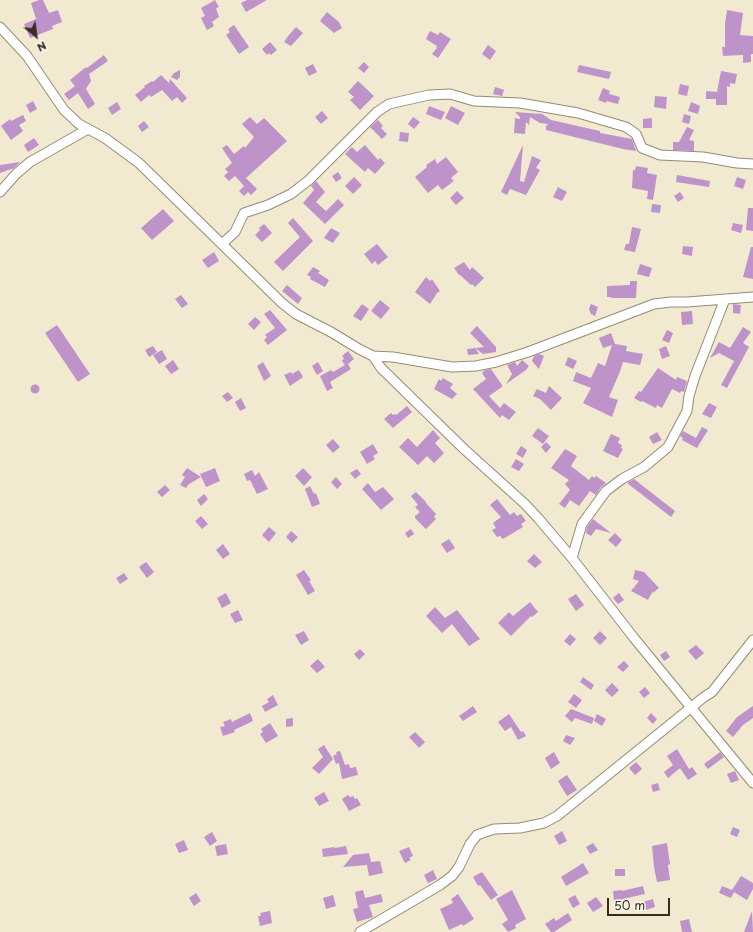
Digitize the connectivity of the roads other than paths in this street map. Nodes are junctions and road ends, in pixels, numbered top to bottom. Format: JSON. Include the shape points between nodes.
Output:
{"nodes":[{"id":1,"x":0,"y":27,"type":"edge"},
{"id":2,"x":88,"y":129,"type":"junction"},
{"id":3,"x":753,"y":164,"type":"edge"},
{"id":4,"x":0,"y":192,"type":"edge"},
{"id":5,"x":222,"y":244,"type":"junction"},
{"id":6,"x":753,"y":296,"type":"edge"},
{"id":7,"x":725,"y":299,"type":"junction"},
{"id":8,"x":373,"y":356,"type":"junction"},
{"id":9,"x":572,"y":558,"type":"junction"},
{"id":10,"x":753,"y":640,"type":"edge"},
{"id":11,"x":691,"y":708,"type":"junction"},
{"id":12,"x":753,"y":783,"type":"edge"},
{"id":13,"x":360,"y":932,"type":"edge"}],
"edges":[{"from":1,"to":2,"type":"street","via":[[27,56],[64,110]]},
{"from":2,"to":4,"type":"street","via":[[30,162]]},
{"from":2,"to":5,"type":"street","via":[[139,163]]},
{"from":3,"to":5,"type":"street","via":[[703,157],[660,155],[642,148],[636,134],[626,127],[578,113],[520,103],[474,101],[450,94],[429,95],[389,104],[377,112],[309,180],[291,194],[268,205],[244,212],[235,232]]},
{"from":5,"to":8,"type":"street","via":[[296,314]]},
{"from":6,"to":7,"type":"street"},
{"from":7,"to":8,"type":"street","via":[[654,304],[528,352],[476,366],[452,367]]},
{"from":7,"to":9,"type":"street","via":[[695,376],[687,411],[668,447],[644,467],[606,491],[582,524]]},
{"from":8,"to":9,"type":"street","via":[[386,373],[538,518]]},
{"from":9,"to":11,"type":"street"},
{"from":10,"to":11,"type":"street","via":[[712,692]]},
{"from":11,"to":12,"type":"street"},
{"from":11,"to":13,"type":"street","via":[[557,816],[544,823],[520,828],[494,829],[477,836],[470,844],[460,867],[452,876]]}]}
